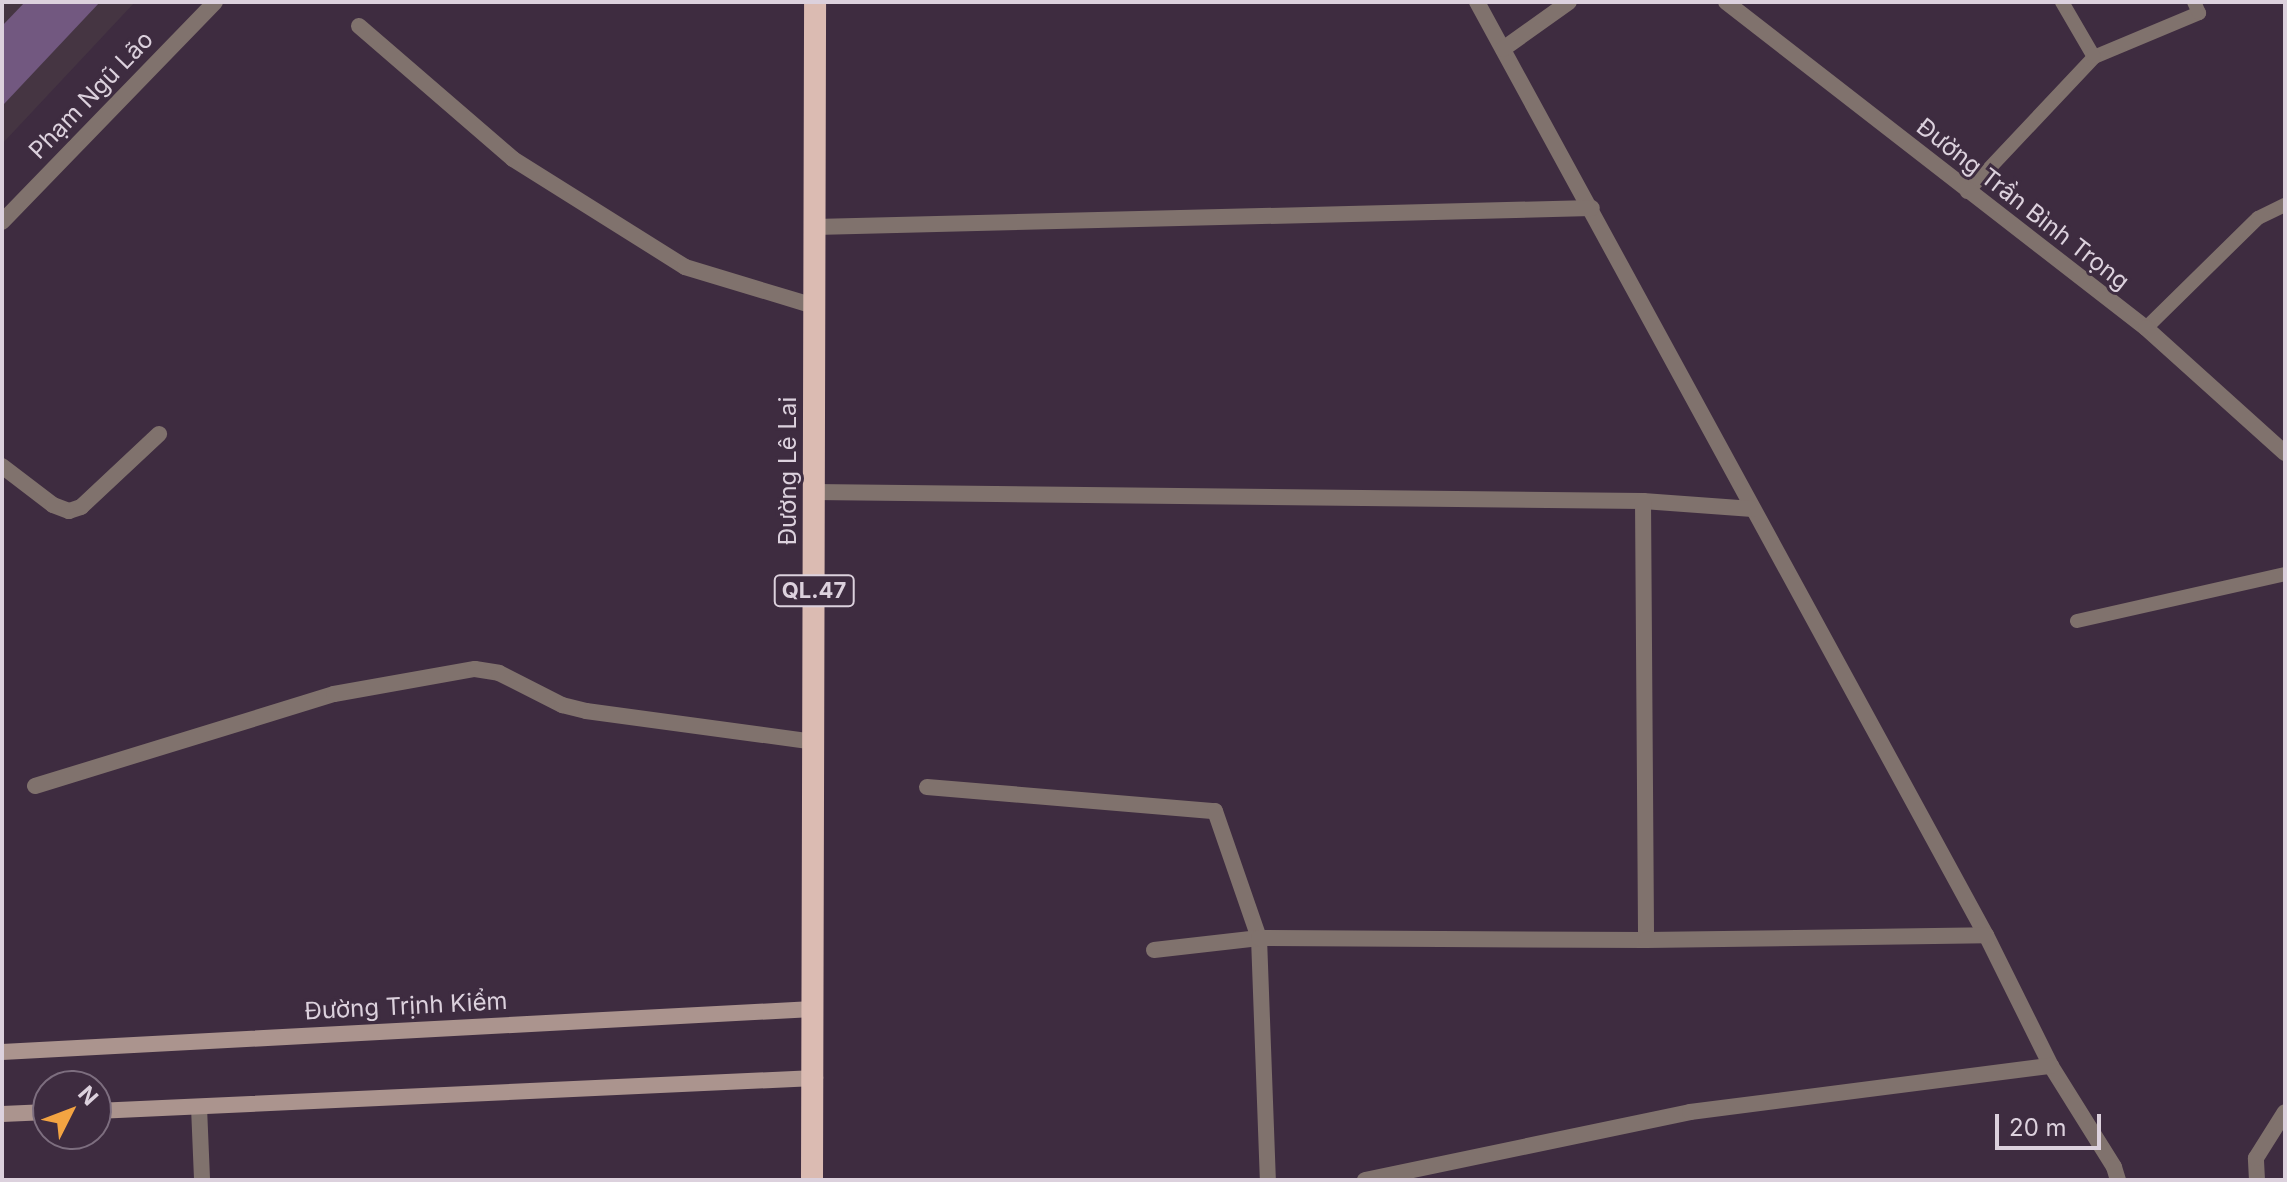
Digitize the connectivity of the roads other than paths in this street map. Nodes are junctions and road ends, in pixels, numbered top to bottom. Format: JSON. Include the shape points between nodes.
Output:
{"nodes":[{"id":1,"x":215,"y":2,"type":"edge"},
{"id":2,"x":815,"y":2,"type":"edge"},
{"id":3,"x":1477,"y":2,"type":"edge"},
{"id":4,"x":1569,"y":2,"type":"edge"},
{"id":5,"x":1726,"y":2,"type":"edge"},
{"id":6,"x":2062,"y":2,"type":"edge"},
{"id":7,"x":2194,"y":2,"type":"edge"},
{"id":8,"x":359,"y":26,"type":"dead end"},
{"id":9,"x":1503,"y":49,"type":"junction"},
{"id":10,"x":2094,"y":57,"type":"junction"},
{"id":11,"x":1967,"y":192,"type":"junction"},
{"id":12,"x":2285,"y":205,"type":"edge"},
{"id":13,"x":1592,"y":208,"type":"junction"},
{"id":14,"x":4,"y":216,"type":"edge"},
{"id":15,"x":815,"y":227,"type":"junction"},
{"id":16,"x":814,"y":306,"type":"junction"},
{"id":17,"x":2146,"y":328,"type":"junction"},
{"id":18,"x":159,"y":434,"type":"dead end"},
{"id":19,"x":2285,"y":453,"type":"edge"},
{"id":20,"x":2,"y":466,"type":"edge"},
{"id":21,"x":814,"y":492,"type":"junction"},
{"id":22,"x":1643,"y":501,"type":"junction"},
{"id":23,"x":1753,"y":509,"type":"junction"},
{"id":24,"x":2285,"y":574,"type":"edge"},
{"id":25,"x":2077,"y":621,"type":"dead end"},
{"id":26,"x":814,"y":742,"type":"junction"},
{"id":27,"x":35,"y":786,"type":"dead end"},
{"id":28,"x":927,"y":787,"type":"dead end"},
{"id":29,"x":1986,"y":935,"type":"junction"},
{"id":30,"x":1259,"y":938,"type":"junction"},
{"id":31,"x":1646,"y":940,"type":"junction"},
{"id":32,"x":1154,"y":950,"type":"dead end"},
{"id":33,"x":813,"y":1009,"type":"junction"},
{"id":34,"x":2,"y":1052,"type":"edge"},
{"id":35,"x":2051,"y":1066,"type":"junction"},
{"id":36,"x":815,"y":1078,"type":"junction"},
{"id":37,"x":199,"y":1107,"type":"junction"},
{"id":38,"x":112,"y":1110,"type":"edge"},
{"id":39,"x":2285,"y":1112,"type":"edge"},
{"id":40,"x":32,"y":1113,"type":"edge"},
{"id":41,"x":2,"y":1114,"type":"edge"},
{"id":42,"x":202,"y":1180,"type":"edge"},
{"id":43,"x":812,"y":1180,"type":"edge"},
{"id":44,"x":1268,"y":1180,"type":"edge"},
{"id":45,"x":1365,"y":1180,"type":"edge"},
{"id":46,"x":2118,"y":1180,"type":"edge"},
{"id":47,"x":2257,"y":1180,"type":"edge"}],
"edges":[{"from":1,"to":14,"type":"street","name":"Phạm Ngũ Lão"},
{"from":2,"to":15,"type":"highway","name":"Đường Lê Lai","number":"QL.47"},
{"from":3,"to":9,"type":"street"},
{"from":4,"to":9,"type":"street"},
{"from":5,"to":11,"type":"street","name":"Đường Trần Bình Trọng"},
{"from":6,"to":10,"type":"lane"},
{"from":7,"to":10,"type":"lane","via":[[2199,13]]},
{"from":8,"to":16,"type":"street","via":[[513,159],[685,267]]},
{"from":9,"to":13,"type":"street"},
{"from":10,"to":11,"type":"lane"},
{"from":11,"to":17,"type":"street","name":"Đường Trần Bình Trọng"},
{"from":12,"to":17,"type":"lane","via":[[2258,218]]},
{"from":13,"to":15,"type":"street"},
{"from":13,"to":23,"type":"street"},
{"from":15,"to":16,"type":"highway","name":"Đường Lê Lai","number":"QL.47"},
{"from":16,"to":21,"type":"highway","name":"Đường Lê Lai","number":"QL.47"},
{"from":17,"to":19,"type":"street","name":"Đường Trần Bình Trọng"},
{"from":18,"to":20,"type":"street","via":[[81,507],[69,511]]},
{"from":21,"to":22,"type":"street"},
{"from":21,"to":26,"type":"highway","name":"Đường Lê Lai","number":"QL.47"},
{"from":22,"to":23,"type":"street"},
{"from":22,"to":31,"type":"street"},
{"from":23,"to":29,"type":"street"},
{"from":24,"to":25,"type":"lane"},
{"from":26,"to":27,"type":"street","via":[[586,711],[562,705],[499,673],[475,669],[334,694]]},
{"from":26,"to":33,"type":"highway","name":"Đường Lê Lai","number":"QL.47"},
{"from":28,"to":30,"type":"street","via":[[1215,811]]},
{"from":29,"to":31,"type":"street"},
{"from":29,"to":35,"type":"street"},
{"from":30,"to":31,"type":"street"},
{"from":30,"to":32,"type":"street"},
{"from":30,"to":44,"type":"street"},
{"from":33,"to":34,"type":"main road","name":"Đường Trịnh Kiểm"},
{"from":33,"to":36,"type":"highway","name":"Đường Lê Lai","number":"QL.47"},
{"from":35,"to":45,"type":"street","via":[[1690,1112]]},
{"from":35,"to":46,"type":"street"},
{"from":36,"to":37,"type":"main road"},
{"from":36,"to":43,"type":"highway","name":"Đường Lê Lai","number":"QL.47"},
{"from":37,"to":38,"type":"main road"},
{"from":37,"to":42,"type":"street"},
{"from":39,"to":47,"type":"street","via":[[2256,1158]]},
{"from":40,"to":41,"type":"main road"}]}
